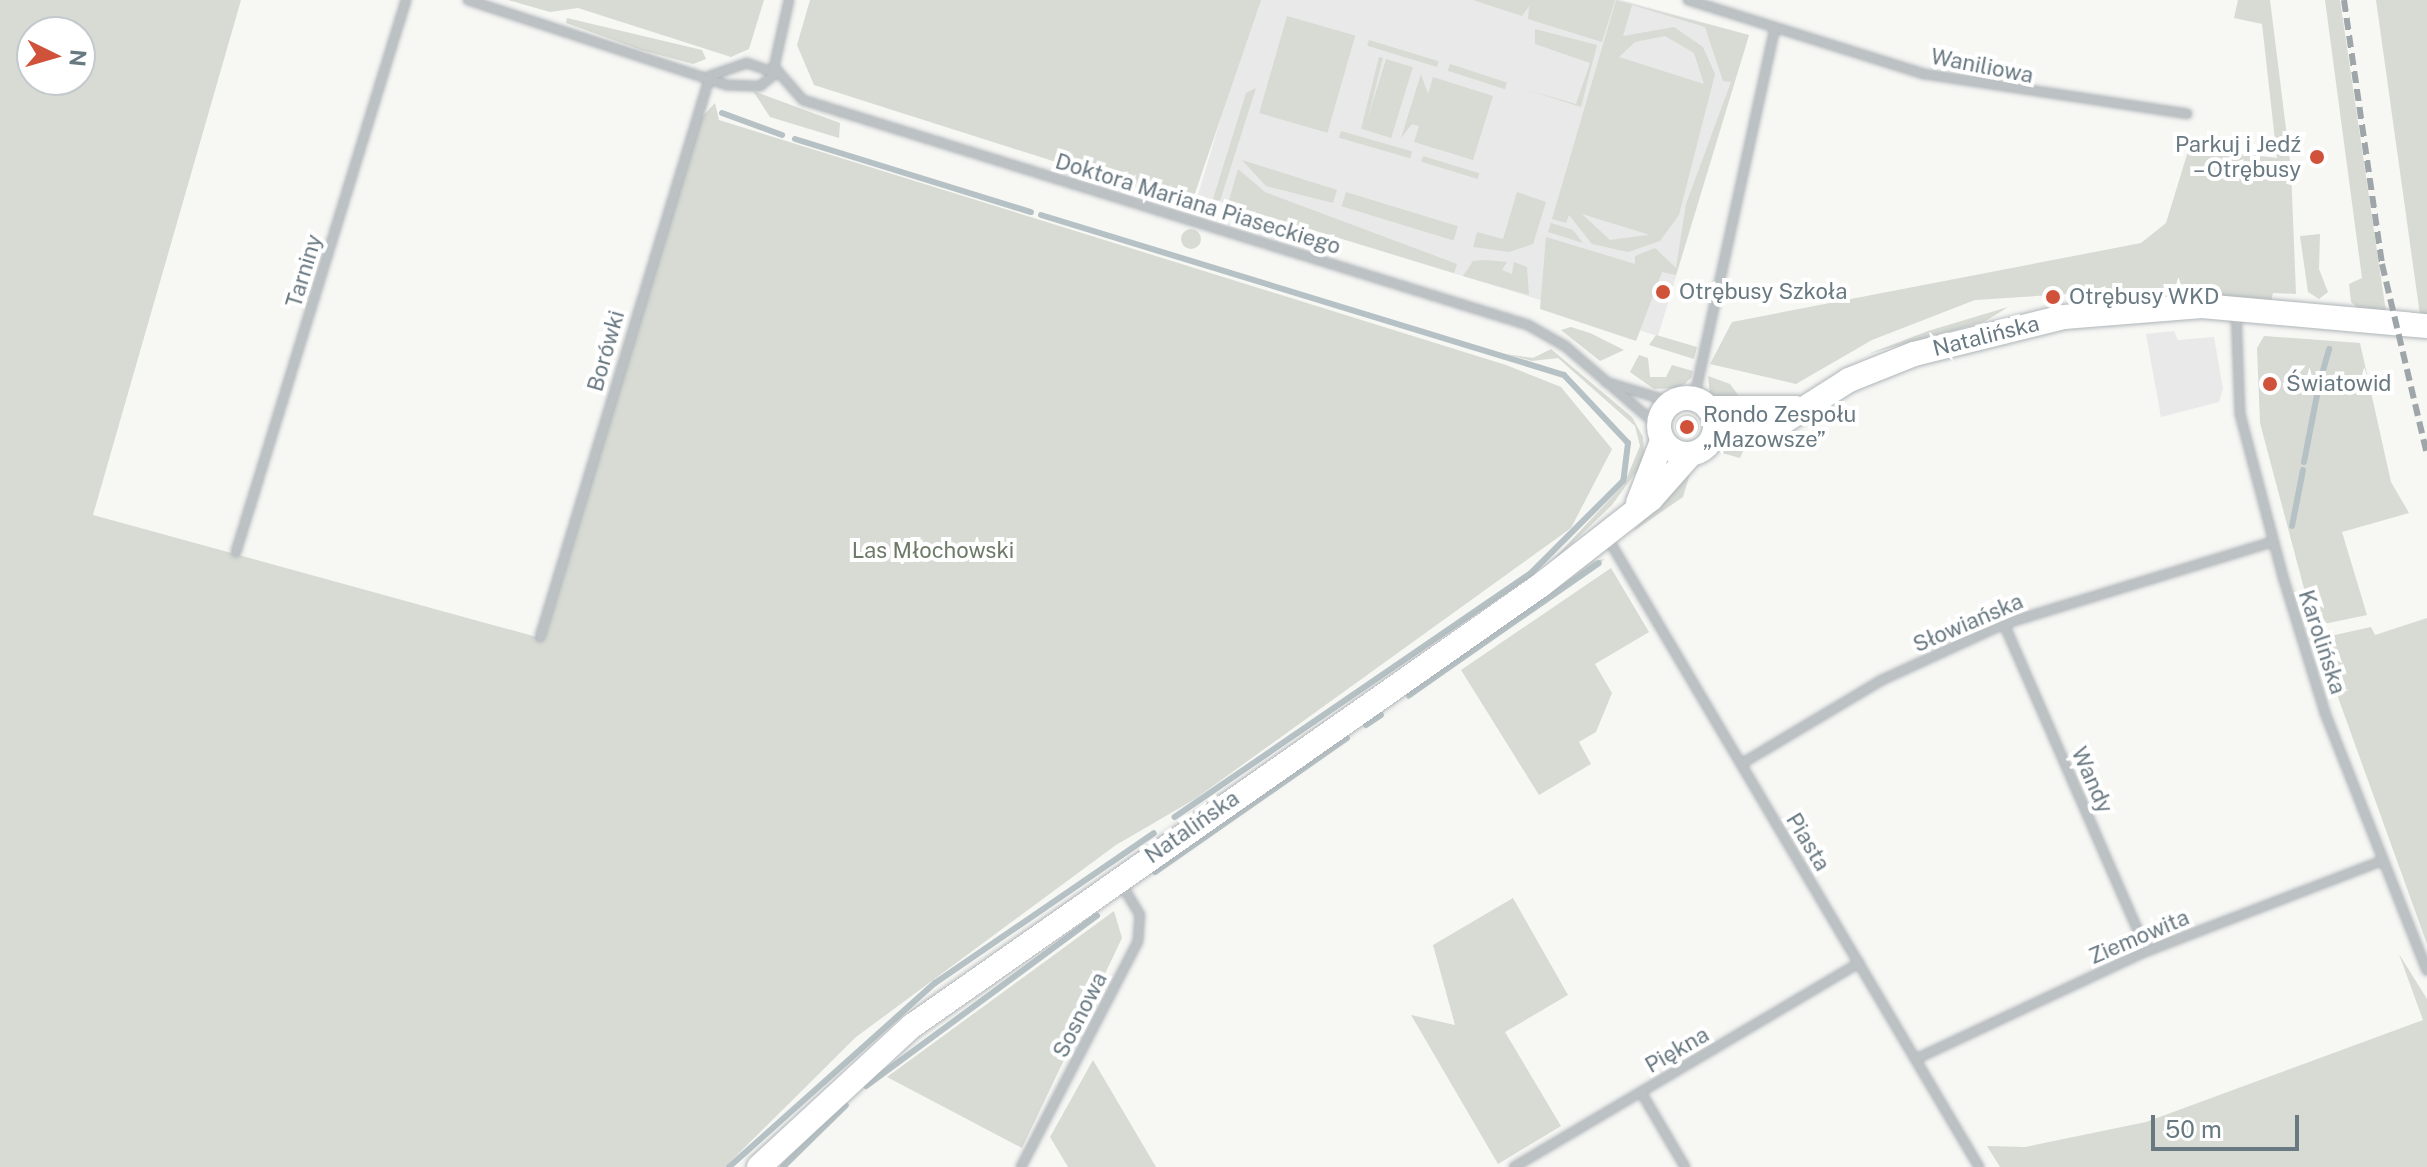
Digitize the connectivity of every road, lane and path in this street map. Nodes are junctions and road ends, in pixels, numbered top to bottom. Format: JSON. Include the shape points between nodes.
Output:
{"nodes":[{"id":1,"x":406,"y":0,"type":"edge"},
{"id":2,"x":468,"y":0,"type":"edge"},
{"id":3,"x":789,"y":0,"type":"edge"},
{"id":4,"x":1688,"y":0,"type":"edge"},
{"id":5,"x":1774,"y":31,"type":"junction"},
{"id":6,"x":776,"y":73,"type":"junction"},
{"id":7,"x":710,"y":76,"type":"junction"},
{"id":8,"x":2187,"y":114,"type":"dead end"},
{"id":9,"x":2236,"y":309,"type":"junction"},
{"id":10,"x":2427,"y":326,"type":"edge"},
{"id":11,"x":1606,"y":382,"type":"junction"},
{"id":12,"x":1692,"y":403,"type":"junction"},
{"id":13,"x":1796,"y":408,"type":"junction"},
{"id":14,"x":1660,"y":434,"type":"junction"},
{"id":15,"x":1713,"y":437,"type":"junction"},
{"id":16,"x":1690,"y":455,"type":"junction"},
{"id":17,"x":1638,"y":503,"type":"junction"},
{"id":18,"x":1606,"y":535,"type":"junction"},
{"id":19,"x":2273,"y":542,"type":"junction"},
{"id":20,"x":236,"y":552,"type":"dead end"},
{"id":21,"x":2004,"y":624,"type":"junction"},
{"id":22,"x":540,"y":637,"type":"dead end"},
{"id":23,"x":1741,"y":764,"type":"junction"},
{"id":24,"x":2381,"y":861,"type":"junction"},
{"id":25,"x":1118,"y":879,"type":"junction"},
{"id":26,"x":2147,"y":951,"type":"junction"},
{"id":27,"x":1859,"y":963,"type":"junction"},
{"id":28,"x":2427,"y":971,"type":"edge"},
{"id":29,"x":1916,"y":1059,"type":"junction"},
{"id":30,"x":1641,"y":1092,"type":"junction"},
{"id":31,"x":759,"y":1167,"type":"edge"},
{"id":32,"x":1021,"y":1167,"type":"edge"},
{"id":33,"x":1514,"y":1167,"type":"edge"},
{"id":34,"x":1685,"y":1167,"type":"edge"},
{"id":35,"x":1979,"y":1167,"type":"edge"}],
"edges":[{"from":1,"to":20,"type":"street","name":"Tarniny"},
{"from":2,"to":7,"type":"street"},
{"from":3,"to":6,"type":"street","via":[[774,61]]},
{"from":4,"to":5,"type":"street","name":"Waniliowa"},
{"from":5,"to":8,"type":"street","name":"Waniliowa","via":[[1924,74]]},
{"from":5,"to":12,"type":"street"},
{"from":6,"to":7,"type":"street","via":[[753,63]]},
{"from":6,"to":7,"type":"street","via":[[767,85],[750,87]]},
{"from":6,"to":11,"type":"street","name":"Doktora Mariana Piaseckiego","via":[[793,94],[839,114],[1528,325]]},
{"from":7,"to":22,"type":"street","name":"Borówki"},
{"from":9,"to":10,"type":"main road","name":"Natalińska"},
{"from":9,"to":13,"type":"main road","name":"Natalińska","via":[[2185,306],[1995,330],[1881,365]]},
{"from":9,"to":19,"type":"street","name":"Karolińska","via":[[2240,414]]},
{"from":11,"to":12,"type":"street","name":"Doktora Mariana Piaseckiego"},
{"from":11,"to":14,"type":"street","name":"Doktora Mariana Piaseckiego"},
{"from":12,"to":13,"type":"main road","name":"Natalińska"},
{"from":12,"to":14,"type":"main road"},
{"from":12,"to":15,"type":"main road"},
{"from":13,"to":15,"type":"main road","name":"Natalińska","via":[[1776,424]]},
{"from":14,"to":16,"type":"main road"},
{"from":14,"to":17,"type":"main road","name":"Natalińska"},
{"from":15,"to":16,"type":"main road"},
{"from":16,"to":17,"type":"main road","name":"Natalińska","via":[[1651,499]]},
{"from":17,"to":18,"type":"main road","name":"Natalińska"},
{"from":18,"to":23,"type":"street","name":"Piasta"},
{"from":18,"to":25,"type":"main road","name":"Natalińska"},
{"from":19,"to":21,"type":"street","name":"Słowiańska"},
{"from":19,"to":24,"type":"street","name":"Karolińska"},
{"from":21,"to":23,"type":"street","name":"Słowiańska","via":[[1882,680]]},
{"from":21,"to":26,"type":"street","name":"Wandy"},
{"from":23,"to":27,"type":"street","name":"Piasta"},
{"from":24,"to":26,"type":"street","name":"Ziemowita"},
{"from":24,"to":28,"type":"street","name":"Karolińska"},
{"from":25,"to":31,"type":"main road","name":"Natalińska","via":[[912,1026]]},
{"from":25,"to":32,"type":"street","name":"Sosnowa","via":[[1139,912],[1138,941]]},
{"from":26,"to":29,"type":"street","name":"Ziemowita"},
{"from":27,"to":29,"type":"street","name":"Piasta"},
{"from":27,"to":30,"type":"street","name":"Piękna"},
{"from":29,"to":35,"type":"street","name":"Piasta"},
{"from":30,"to":33,"type":"street","name":"Piękna"},
{"from":30,"to":34,"type":"street"}]}
